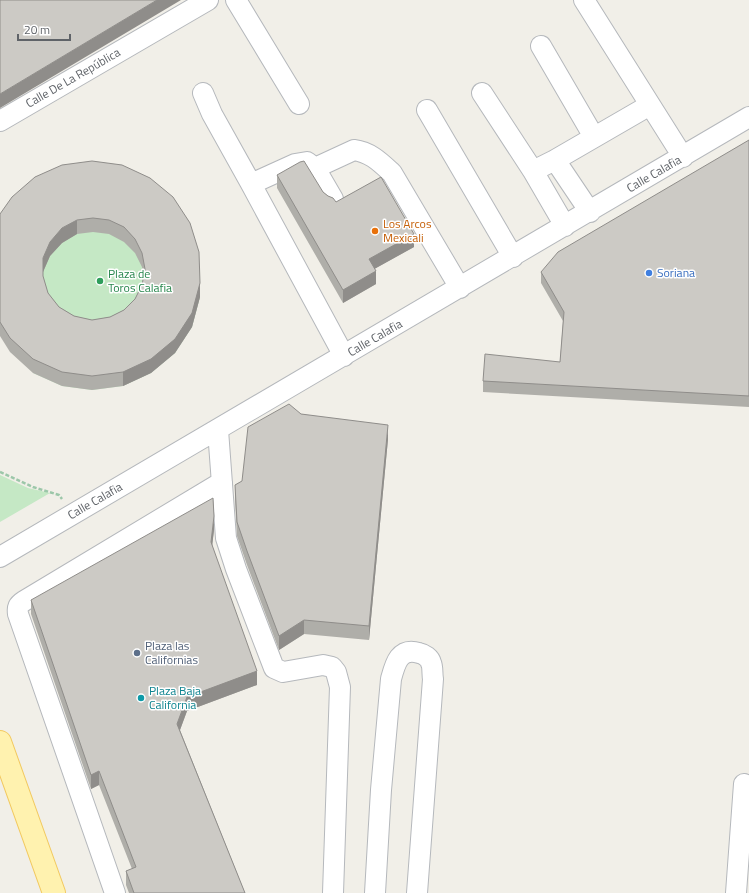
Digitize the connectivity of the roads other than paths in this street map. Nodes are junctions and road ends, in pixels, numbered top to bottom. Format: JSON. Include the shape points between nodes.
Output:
{"nodes":[{"id":1,"x":208,"y":0,"type":"edge"},
{"id":2,"x":236,"y":0,"type":"edge"},
{"id":3,"x":584,"y":0,"type":"edge"},
{"id":4,"x":541,"y":46,"type":"dead end"},
{"id":5,"x":202,"y":93,"type":"dead end"},
{"id":6,"x":482,"y":93,"type":"dead end"},
{"id":7,"x":299,"y":104,"type":"dead end"},
{"id":8,"x":650,"y":105,"type":"junction"},
{"id":9,"x":427,"y":110,"type":"dead end"},
{"id":10,"x":749,"y":117,"type":"edge"},
{"id":11,"x":0,"y":120,"type":"edge"},
{"id":12,"x":594,"y":137,"type":"junction"},
{"id":13,"x":683,"y":157,"type":"junction"},
{"id":14,"x":555,"y":160,"type":"junction"},
{"id":15,"x":316,"y":168,"type":"junction"},
{"id":16,"x":533,"y":171,"type":"junction"},
{"id":17,"x":251,"y":184,"type":"junction"},
{"id":18,"x":333,"y":199,"type":"edge"},
{"id":19,"x":590,"y":212,"type":"junction"},
{"id":20,"x":565,"y":226,"type":"junction"},
{"id":21,"x":513,"y":257,"type":"junction"},
{"id":22,"x":460,"y":288,"type":"junction"},
{"id":23,"x":344,"y":356,"type":"junction"},
{"id":24,"x":218,"y":430,"type":"junction"},
{"id":25,"x":222,"y":482,"type":"junction"},
{"id":26,"x":0,"y":557,"type":"edge"},
{"id":27,"x":0,"y":742,"type":"edge"},
{"id":28,"x":744,"y":784,"type":"dead end"},
{"id":29,"x":54,"y":893,"type":"edge"},
{"id":30,"x":115,"y":893,"type":"edge"},
{"id":31,"x":333,"y":893,"type":"edge"},
{"id":32,"x":375,"y":893,"type":"edge"},
{"id":33,"x":417,"y":893,"type":"edge"},
{"id":34,"x":736,"y":893,"type":"edge"}],
"edges":[{"from":1,"to":11,"type":"street","name":"Calle De La República"},
{"from":2,"to":7,"type":"street"},
{"from":3,"to":8,"type":"street"},
{"from":4,"to":12,"type":"street"},
{"from":5,"to":17,"type":"street"},
{"from":6,"to":16,"type":"street"},
{"from":8,"to":12,"type":"street"},
{"from":8,"to":13,"type":"street"},
{"from":9,"to":21,"type":"street"},
{"from":10,"to":13,"type":"street","name":"Calle Calafia"},
{"from":12,"to":14,"type":"street"},
{"from":13,"to":19,"type":"street","name":"Calle Calafia"},
{"from":14,"to":16,"type":"street"},
{"from":14,"to":19,"type":"street"},
{"from":15,"to":17,"type":"street","via":[[307,162],[301,162]]},
{"from":15,"to":18,"type":"street"},
{"from":15,"to":22,"type":"street","via":[[354,150],[379,161],[392,173]]},
{"from":16,"to":20,"type":"street"},
{"from":17,"to":23,"type":"street"},
{"from":19,"to":20,"type":"street","name":"Calle Calafia"},
{"from":20,"to":21,"type":"street","name":"Calle Calafia"},
{"from":21,"to":22,"type":"street","name":"Calle Calafia"},
{"from":22,"to":23,"type":"street","name":"Calle Calafia"},
{"from":23,"to":24,"type":"street","name":"Calle Calafia"},
{"from":24,"to":25,"type":"street"},
{"from":24,"to":26,"type":"street","name":"Calle Calafia"},
{"from":25,"to":30,"type":"street","via":[[19,604],[17,608]]},
{"from":25,"to":31,"type":"street","via":[[229,550],[274,668],[283,672],[319,666],[332,667],[336,672],[340,687]]},
{"from":27,"to":29,"type":"main road"},
{"from":28,"to":34,"type":"street"},
{"from":32,"to":33,"type":"street","via":[[391,679],[395,664],[401,655],[415,652],[427,657],[431,662],[433,679]]}]}
